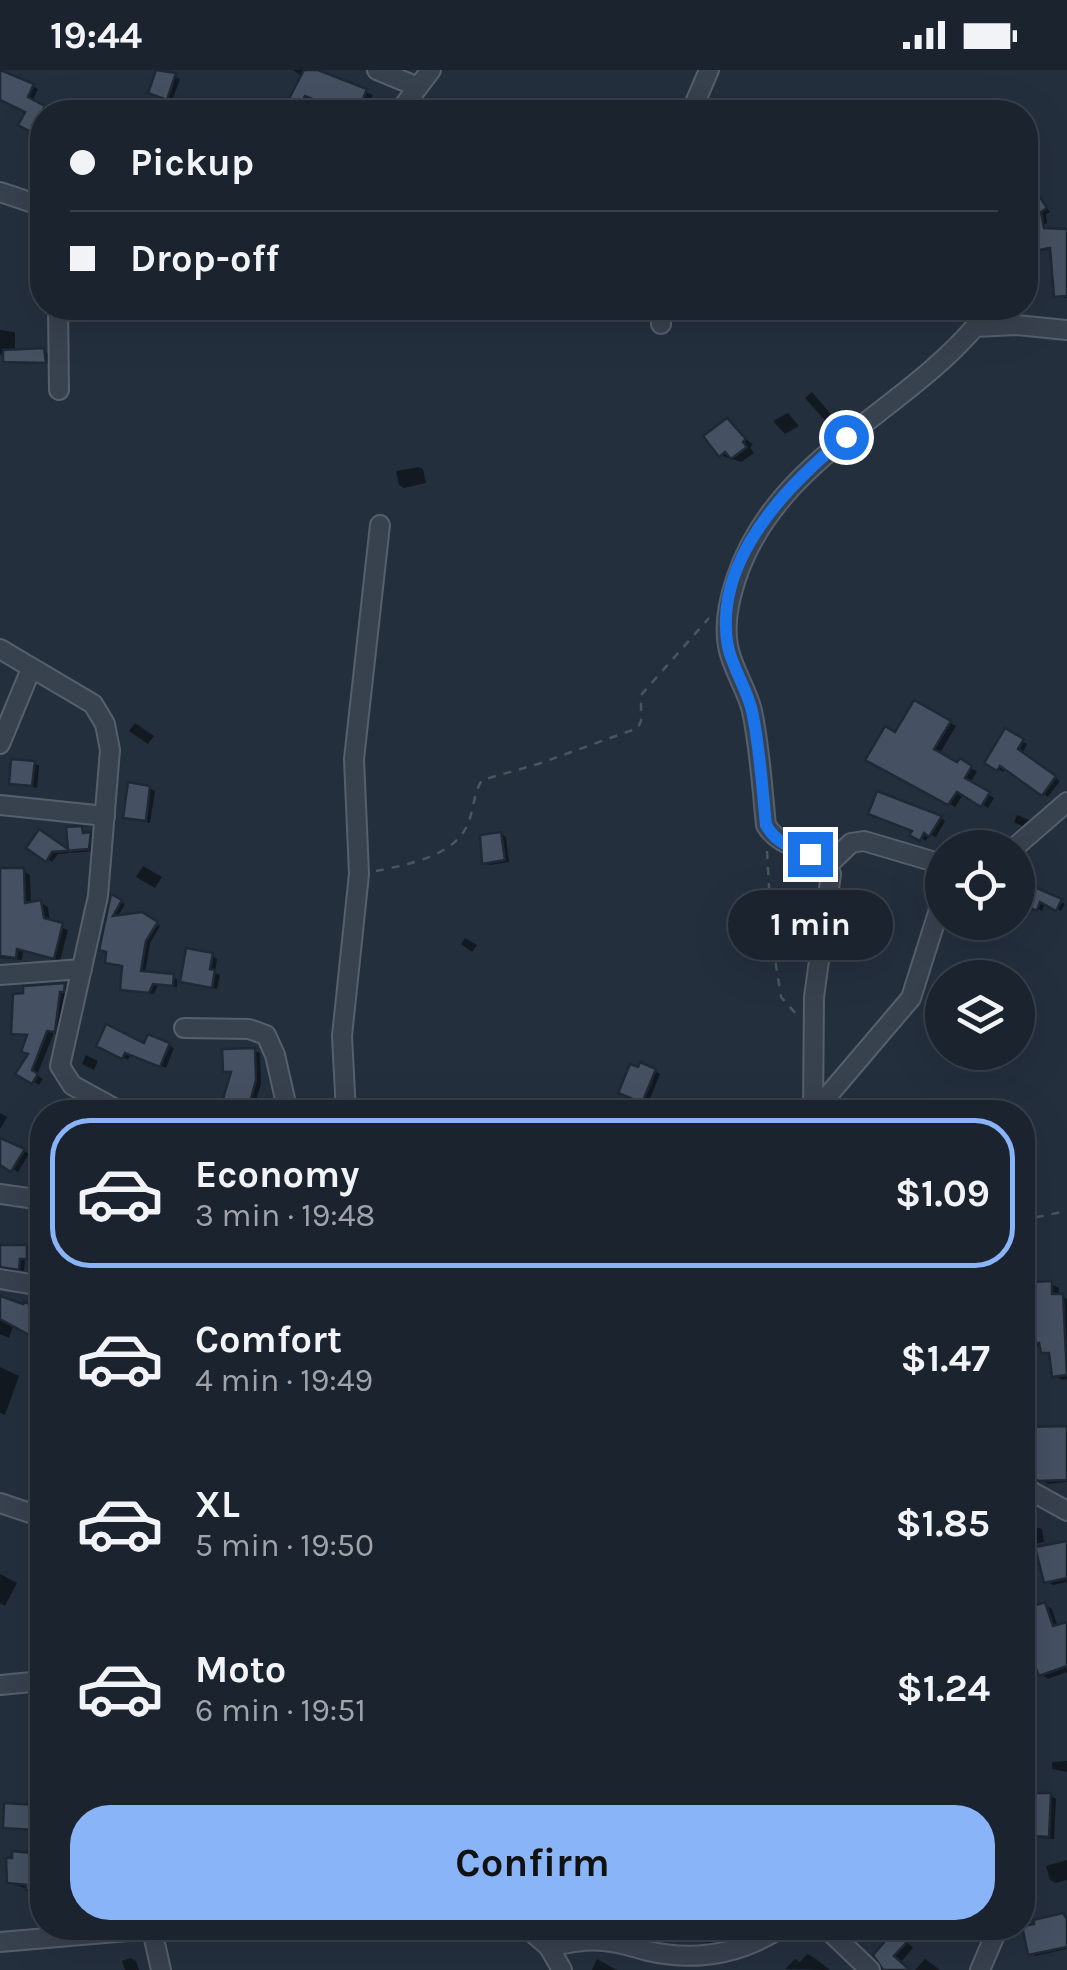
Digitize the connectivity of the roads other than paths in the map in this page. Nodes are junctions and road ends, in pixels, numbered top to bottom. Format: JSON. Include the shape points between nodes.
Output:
{"nodes":[{"id":1,"x":377,"y":70,"type":"edge"},
{"id":2,"x":431,"y":70,"type":"edge"},
{"id":3,"x":709,"y":70,"type":"edge"},
{"id":4,"x":418,"y":86,"type":"junction"},
{"id":5,"x":408,"y":100,"type":"edge"},
{"id":6,"x":698,"y":100,"type":"edge"},
{"id":7,"x":0,"y":192,"type":"edge"},
{"id":8,"x":30,"y":202,"type":"edge"},
{"id":9,"x":58,"y":320,"type":"edge"},
{"id":10,"x":1067,"y":330,"type":"edge"},
{"id":11,"x":59,"y":390,"type":"dead end"},
{"id":12,"x":380,"y":525,"type":"dead end"},
{"id":13,"x":0,"y":649,"type":"edge"},
{"id":14,"x":31,"y":670,"type":"junction"},
{"id":15,"x":0,"y":744,"type":"edge"},
{"id":16,"x":1067,"y":802,"type":"edge"},
{"id":17,"x":0,"y":806,"type":"edge"},
{"id":18,"x":105,"y":816,"type":"junction"},
{"id":19,"x":1035,"y":830,"type":"edge"},
{"id":20,"x":925,"y":859,"type":"edge"},
{"id":21,"x":828,"y":865,"type":"junction"},
{"id":22,"x":929,"y":940,"type":"edge"},
{"id":23,"x":82,"y":969,"type":"junction"},
{"id":24,"x":0,"y":975,"type":"edge"},
{"id":25,"x":184,"y":1028,"type":"dead end"},
{"id":26,"x":96,"y":1100,"type":"edge"},
{"id":27,"x":285,"y":1100,"type":"edge"},
{"id":28,"x":345,"y":1100,"type":"edge"},
{"id":29,"x":814,"y":1100,"type":"edge"},
{"id":30,"x":824,"y":1100,"type":"edge"},
{"id":31,"x":0,"y":1194,"type":"edge"},
{"id":32,"x":30,"y":1198,"type":"edge"},
{"id":33,"x":0,"y":1279,"type":"edge"},
{"id":34,"x":30,"y":1284,"type":"edge"},
{"id":35,"x":1035,"y":1493,"type":"edge"},
{"id":36,"x":0,"y":1503,"type":"edge"},
{"id":37,"x":1067,"y":1511,"type":"edge"},
{"id":38,"x":30,"y":1513,"type":"edge"},
{"id":39,"x":30,"y":1682,"type":"edge"},
{"id":40,"x":0,"y":1685,"type":"edge"},
{"id":41,"x":30,"y":1940,"type":"edge"},
{"id":42,"x":158,"y":1940,"type":"edge"},
{"id":43,"x":541,"y":1940,"type":"edge"},
{"id":44,"x":599,"y":1940,"type":"edge"},
{"id":45,"x":599,"y":1940,"type":"edge"},
{"id":46,"x":762,"y":1940,"type":"edge"},
{"id":47,"x":839,"y":1940,"type":"edge"},
{"id":48,"x":993,"y":1940,"type":"edge"},
{"id":49,"x":0,"y":1942,"type":"edge"},
{"id":50,"x":549,"y":1947,"type":"junction"},
{"id":51,"x":161,"y":1970,"type":"edge"},
{"id":52,"x":562,"y":1970,"type":"edge"},
{"id":53,"x":870,"y":1970,"type":"edge"},
{"id":54,"x":980,"y":1970,"type":"edge"}],
"edges":[{"from":1,"to":4,"type":"street"},
{"from":2,"to":4,"type":"street"},
{"from":3,"to":6,"type":"street"},
{"from":4,"to":5,"type":"street"},
{"from":7,"to":8,"type":"street"},
{"from":9,"to":11,"type":"street"},
{"from":10,"to":21,"type":"street","via":[[975,327],[785,492],[744,554],[727,614],[728,648],[754,718],[766,825],[785,846]]},
{"from":12,"to":28,"type":"street","via":[[354,760],[360,874],[342,1036]]},
{"from":13,"to":14,"type":"street"},
{"from":14,"to":15,"type":"street"},
{"from":14,"to":18,"type":"street","via":[[93,704],[104,724],[110,750]]},
{"from":16,"to":19,"type":"street"},
{"from":17,"to":18,"type":"street"},
{"from":18,"to":23,"type":"street"},
{"from":20,"to":21,"type":"street","via":[[851,842]]},
{"from":21,"to":29,"type":"street","via":[[814,997]]},
{"from":22,"to":30,"type":"street","via":[[911,998]]},
{"from":23,"to":24,"type":"street"},
{"from":23,"to":26,"type":"street","via":[[62,1072]]},
{"from":25,"to":27,"type":"street","via":[[266,1035]]},
{"from":31,"to":32,"type":"street"},
{"from":33,"to":34,"type":"street"},
{"from":35,"to":37,"type":"street"},
{"from":36,"to":38,"type":"street"},
{"from":39,"to":40,"type":"street"},
{"from":41,"to":49,"type":"street"},
{"from":42,"to":51,"type":"street"},
{"from":43,"to":50,"type":"street"},
{"from":44,"to":50,"type":"street"},
{"from":45,"to":46,"type":"street","via":[[696,1957]]},
{"from":47,"to":53,"type":"street"},
{"from":48,"to":54,"type":"street"},
{"from":50,"to":52,"type":"street"}]}
